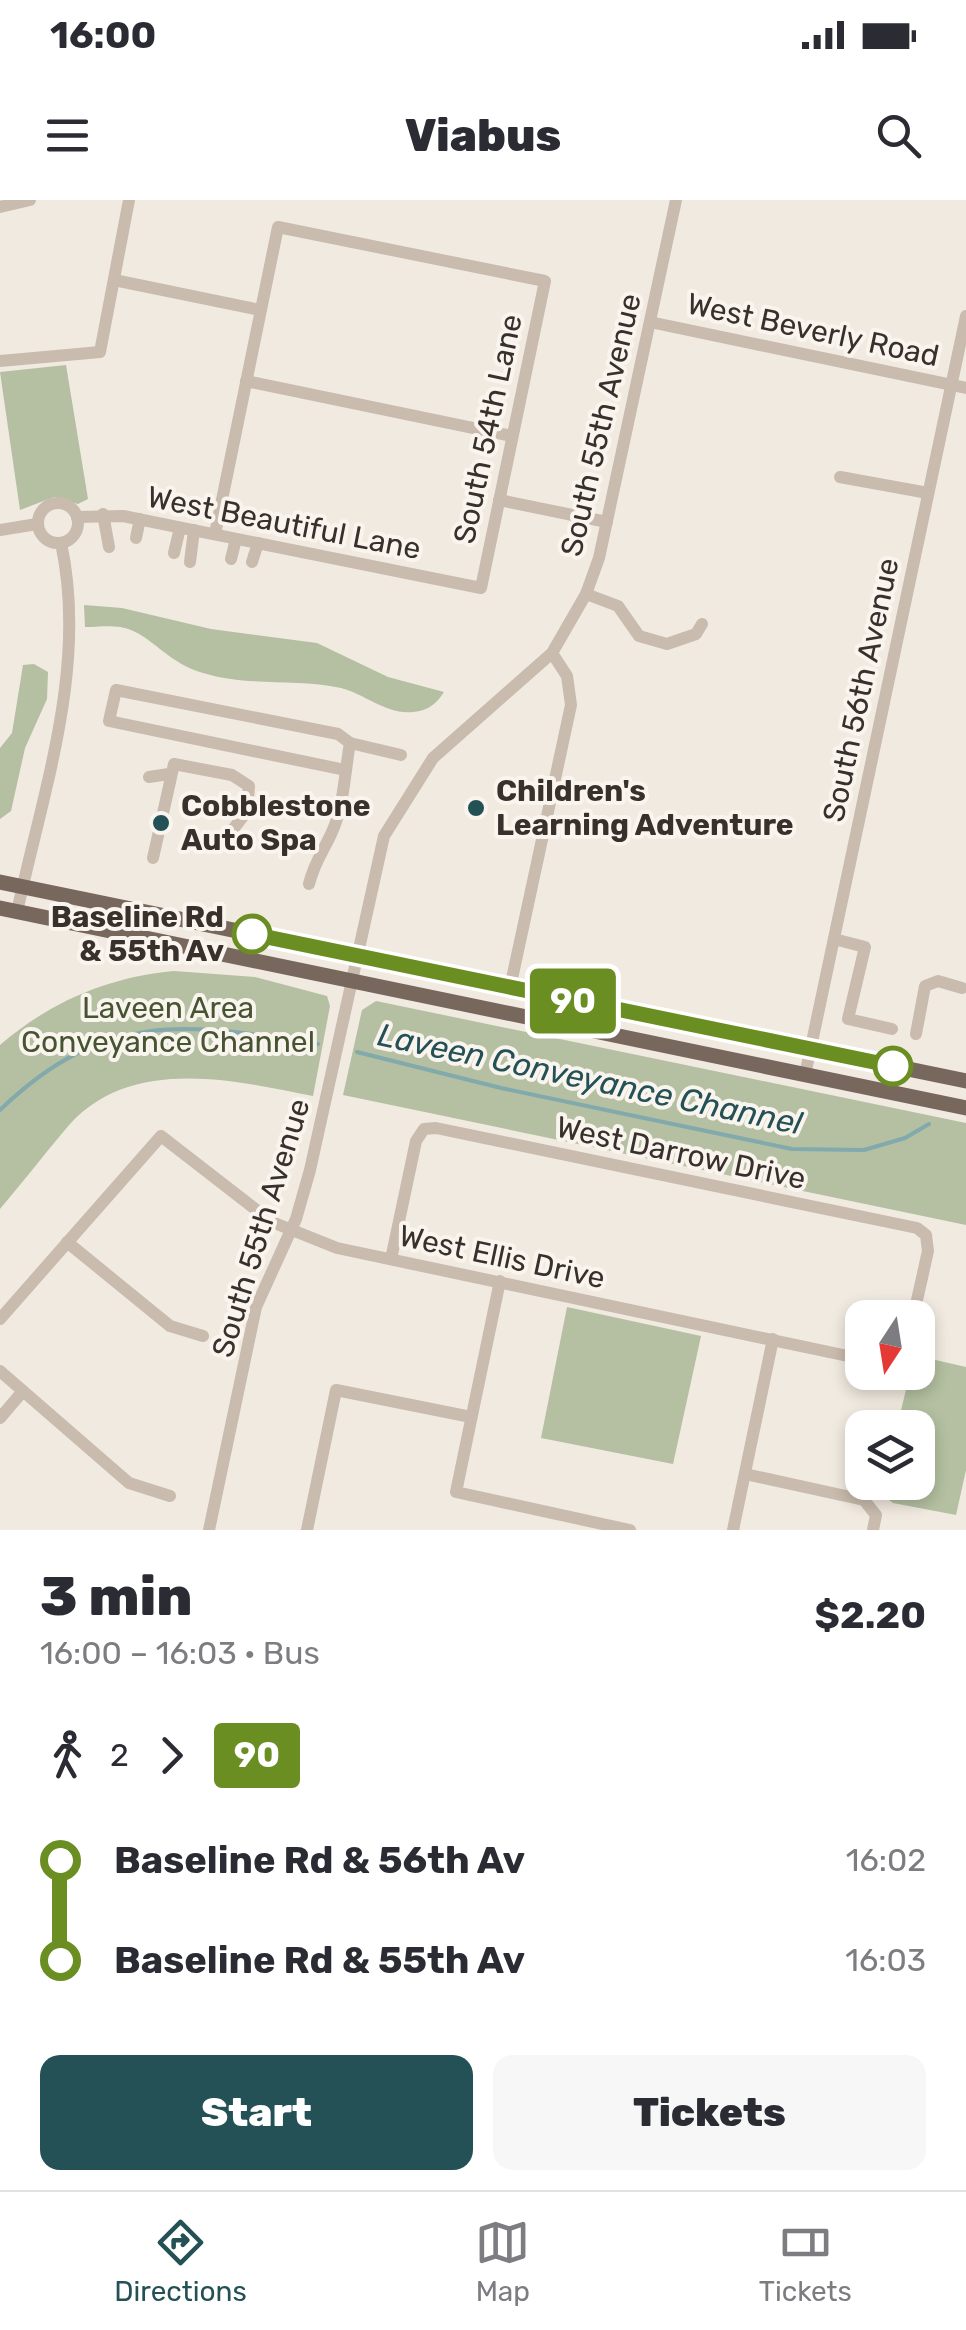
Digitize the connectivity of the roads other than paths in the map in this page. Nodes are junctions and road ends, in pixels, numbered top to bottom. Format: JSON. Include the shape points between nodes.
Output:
{"nodes":[{"id":1,"x":30,"y":200,"type":"edge"},
{"id":2,"x":130,"y":200,"type":"edge"},
{"id":3,"x":676,"y":200,"type":"edge"},
{"id":4,"x":0,"y":207,"type":"edge"},
{"id":5,"x":114,"y":280,"type":"junction"},
{"id":6,"x":260,"y":310,"type":"junction"},
{"id":7,"x":650,"y":322,"type":"junction"},
{"id":8,"x":965,"y":325,"type":"edge"},
{"id":9,"x":0,"y":361,"type":"edge"},
{"id":10,"x":246,"y":381,"type":"junction"},
{"id":11,"x":951,"y":385,"type":"junction"},
{"id":12,"x":966,"y":388,"type":"edge"},
{"id":13,"x":512,"y":436,"type":"junction"},
{"id":14,"x":840,"y":477,"type":"dead end"},
{"id":15,"x":928,"y":493,"type":"junction"},
{"id":16,"x":499,"y":500,"type":"junction"},
{"id":17,"x":103,"y":514,"type":"junction"},
{"id":18,"x":77,"y":517,"type":"junction"},
{"id":19,"x":140,"y":520,"type":"junction"},
{"id":20,"x":607,"y":522,"type":"junction"},
{"id":21,"x":38,"y":524,"type":"junction"},
{"id":22,"x":187,"y":529,"type":"junction"},
{"id":23,"x":0,"y":530,"type":"edge"},
{"id":24,"x":215,"y":534,"type":"junction"},
{"id":25,"x":136,"y":538,"type":"dead end"},
{"id":26,"x":236,"y":538,"type":"junction"},
{"id":27,"x":61,"y":543,"type":"junction"},
{"id":28,"x":258,"y":543,"type":"junction"},
{"id":29,"x":109,"y":548,"type":"dead end"},
{"id":30,"x":174,"y":553,"type":"dead end"},
{"id":31,"x":231,"y":559,"type":"dead end"},
{"id":32,"x":190,"y":562,"type":"dead end"},
{"id":33,"x":252,"y":562,"type":"dead end"},
{"id":34,"x":480,"y":588,"type":"joint"},
{"id":35,"x":586,"y":594,"type":"junction"},
{"id":36,"x":702,"y":624,"type":"dead end"},
{"id":37,"x":552,"y":653,"type":"junction"},
{"id":38,"x":350,"y":743,"type":"junction"},
{"id":39,"x":400,"y":755,"type":"dead end"},
{"id":40,"x":345,"y":770,"type":"junction"},
{"id":41,"x":168,"y":774,"type":"junction"},
{"id":42,"x":149,"y":778,"type":"dead end"},
{"id":43,"x":228,"y":836,"type":"dead end"},
{"id":44,"x":153,"y":858,"type":"dead end"},
{"id":45,"x":0,"y":882,"type":"edge"},
{"id":46,"x":309,"y":884,"type":"dead end"},
{"id":47,"x":22,"y":886,"type":"junction"},
{"id":48,"x":0,"y":908,"type":"edge"},
{"id":49,"x":17,"y":912,"type":"junction"},
{"id":50,"x":834,"y":939,"type":"junction"},
{"id":51,"x":356,"y":955,"type":"junction"},
{"id":52,"x":352,"y":980,"type":"junction"},
{"id":53,"x":510,"y":988,"type":"junction"},
{"id":54,"x":962,"y":988,"type":"dead end"},
{"id":55,"x":892,"y":1029,"type":"dead end"},
{"id":56,"x":916,"y":1034,"type":"dead end"},
{"id":57,"x":811,"y":1049,"type":"junction"},
{"id":58,"x":805,"y":1075,"type":"junction"},
{"id":59,"x":966,"y":1081,"type":"edge"},
{"id":60,"x":966,"y":1108,"type":"edge"},
{"id":61,"x":290,"y":1232,"type":"junction"},
{"id":62,"x":67,"y":1242,"type":"junction"},
{"id":63,"x":392,"y":1260,"type":"junction"},
{"id":64,"x":500,"y":1282,"type":"junction"},
{"id":65,"x":917,"y":1300,"type":"edge"},
{"id":66,"x":0,"y":1319,"type":"edge"},
{"id":67,"x":203,"y":1336,"type":"dead end"},
{"id":68,"x":773,"y":1339,"type":"junction"},
{"id":69,"x":845,"y":1354,"type":"edge"},
{"id":70,"x":0,"y":1371,"type":"edge"},
{"id":71,"x":23,"y":1391,"type":"junction"},
{"id":72,"x":471,"y":1417,"type":"junction"},
{"id":73,"x":0,"y":1418,"type":"edge"},
{"id":74,"x":745,"y":1474,"type":"junction"},
{"id":75,"x":170,"y":1496,"type":"dead end"},
{"id":76,"x":591,"y":1526,"type":"edge"},
{"id":77,"x":209,"y":1530,"type":"edge"},
{"id":78,"x":307,"y":1530,"type":"edge"},
{"id":79,"x":630,"y":1530,"type":"edge"},
{"id":80,"x":733,"y":1530,"type":"edge"},
{"id":81,"x":873,"y":1530,"type":"edge"}],
"edges":[{"from":1,"to":4,"type":"street"},
{"from":2,"to":5,"type":"street"},
{"from":3,"to":7,"type":"street","name":"South 55th Avenue"},
{"from":5,"to":6,"type":"street"},
{"from":5,"to":9,"type":"street","via":[[100,352]]},
{"from":6,"to":10,"type":"street"},
{"from":6,"to":13,"type":"street","name":"South 54th Lane","via":[[278,227],[545,281]]},
{"from":7,"to":11,"type":"street","name":"West Beverly Road"},
{"from":7,"to":20,"type":"street","name":"South 55th Avenue"},
{"from":8,"to":11,"type":"street","name":"South 56th Avenue"},
{"from":10,"to":13,"type":"street"},
{"from":10,"to":24,"type":"street"},
{"from":11,"to":12,"type":"street","name":"West Beverly Road"},
{"from":11,"to":15,"type":"street","name":"South 56th Avenue"},
{"from":13,"to":16,"type":"street","name":"South 54th Lane"},
{"from":14,"to":15,"type":"street"},
{"from":15,"to":50,"type":"street","name":"South 56th Avenue"},
{"from":16,"to":20,"type":"street"},
{"from":16,"to":34,"type":"street","name":"South 54th Lane"},
{"from":17,"to":18,"type":"street","name":"West Beautiful Lane"},
{"from":17,"to":19,"type":"street","name":"West Beautiful Lane"},
{"from":17,"to":29,"type":"street"},
{"from":18,"to":21,"type":"street","via":[[64,504],[51,504]]},
{"from":18,"to":27,"type":"street","via":[[76,531]]},
{"from":19,"to":22,"type":"street","name":"West Beautiful Lane"},
{"from":19,"to":25,"type":"street"},
{"from":20,"to":35,"type":"street","name":"South 55th Avenue"},
{"from":21,"to":23,"type":"street"},
{"from":21,"to":27,"type":"street","via":[[48,540]]},
{"from":22,"to":24,"type":"street","name":"West Beautiful Lane"},
{"from":22,"to":30,"type":"street"},
{"from":22,"to":32,"type":"street"},
{"from":24,"to":26,"type":"street","name":"West Beautiful Lane"},
{"from":26,"to":28,"type":"street","name":"West Beautiful Lane"},
{"from":26,"to":31,"type":"street"},
{"from":27,"to":47,"type":"street","via":[[71,606],[67,683]]},
{"from":28,"to":33,"type":"street"},
{"from":28,"to":34,"type":"street","name":"West Beautiful Lane"},
{"from":35,"to":36,"type":"street","via":[[618,606],[639,636],[667,644],[696,634]]},
{"from":35,"to":37,"type":"street","name":"South 55th Avenue"},
{"from":37,"to":51,"type":"street","name":"South 55th Avenue","via":[[417,778],[384,836]]},
{"from":37,"to":53,"type":"street","via":[[567,676],[571,705]]},
{"from":38,"to":39,"type":"street"},
{"from":38,"to":40,"type":"street"},
{"from":38,"to":40,"type":"street","via":[[338,734],[116,690],[109,721]]},
{"from":40,"to":46,"type":"street","via":[[332,832]]},
{"from":41,"to":42,"type":"street"},
{"from":41,"to":43,"type":"street","via":[[179,764],[246,782],[247,811]]},
{"from":41,"to":44,"type":"street"},
{"from":45,"to":47,"type":"main road"},
{"from":47,"to":49,"type":"street"},
{"from":47,"to":51,"type":"main road"},
{"from":48,"to":49,"type":"main road"},
{"from":49,"to":52,"type":"main road"},
{"from":50,"to":55,"type":"street","via":[[865,947],[848,1019]]},
{"from":50,"to":57,"type":"street","name":"South 56th Avenue"},
{"from":51,"to":52,"type":"street","name":"South 55th Avenue"},
{"from":51,"to":53,"type":"main road"},
{"from":52,"to":58,"type":"main road"},
{"from":52,"to":61,"type":"street","name":"South 55th Avenue"},
{"from":53,"to":57,"type":"main road"},
{"from":54,"to":56,"type":"street","via":[[938,981],[925,986]]},
{"from":57,"to":58,"type":"street","name":"South 56th Avenue"},
{"from":57,"to":59,"type":"main road"},
{"from":58,"to":60,"type":"main road"},
{"from":61,"to":62,"type":"street","name":"West Ellis Drive","via":[[162,1136]]},
{"from":61,"to":63,"type":"street","name":"West Ellis Drive"},
{"from":61,"to":77,"type":"street","name":"South 55th Avenue","via":[[256,1307]]},
{"from":62,"to":66,"type":"street"},
{"from":62,"to":67,"type":"street","via":[[170,1326]]},
{"from":63,"to":64,"type":"street","name":"West Ellis Drive"},
{"from":63,"to":65,"type":"street","name":"West Darrow Drive","via":[[424,1128],[917,1228],[928,1251]]},
{"from":64,"to":68,"type":"street","name":"West Ellis Drive"},
{"from":64,"to":72,"type":"street"},
{"from":68,"to":69,"type":"street","name":"West Ellis Drive"},
{"from":68,"to":74,"type":"street"},
{"from":70,"to":71,"type":"street"},
{"from":71,"to":73,"type":"street"},
{"from":71,"to":75,"type":"street","via":[[129,1483]]},
{"from":72,"to":76,"type":"street","via":[[456,1492]]},
{"from":72,"to":78,"type":"street","via":[[336,1390]]},
{"from":74,"to":80,"type":"street"},
{"from":74,"to":81,"type":"street","via":[[871,1504]]},
{"from":76,"to":79,"type":"street"}]}
